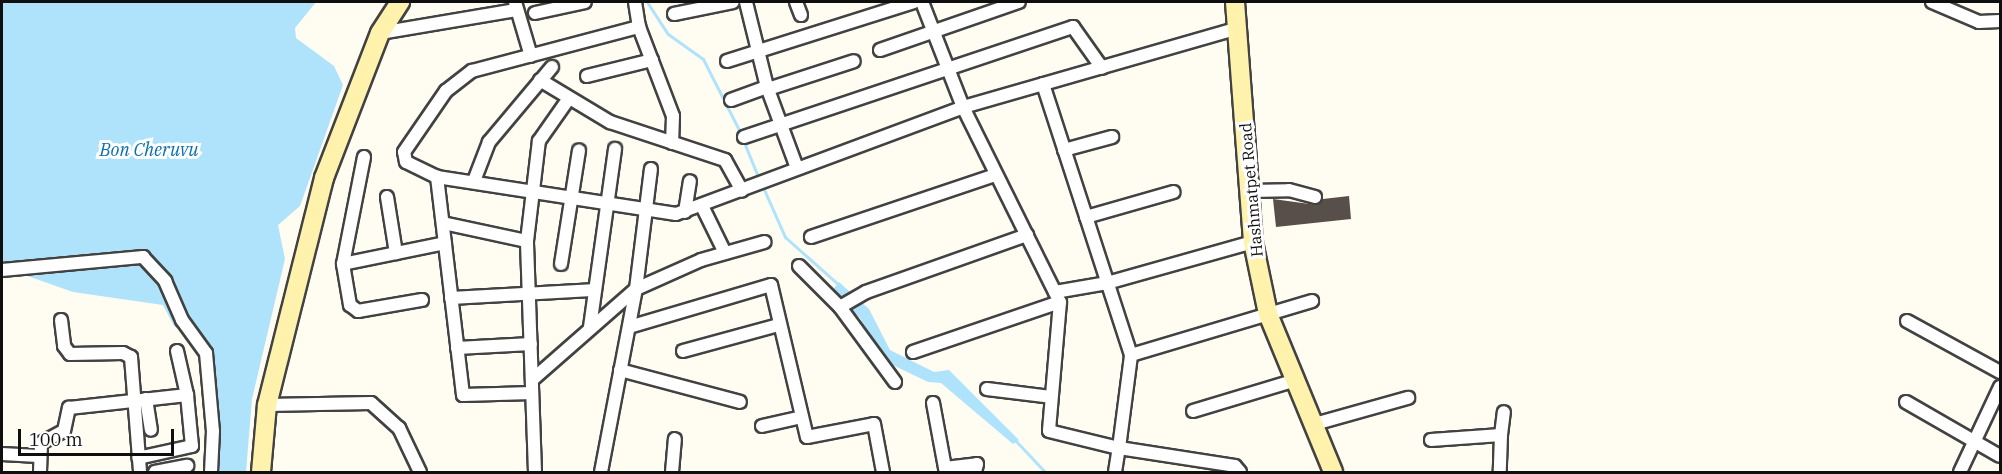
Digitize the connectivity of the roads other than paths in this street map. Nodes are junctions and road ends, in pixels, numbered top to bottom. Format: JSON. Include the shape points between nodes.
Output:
{"nodes":[{"id":1,"x":400,"y":2,"type":"edge"},
{"id":2,"x":585,"y":2,"type":"edge"},
{"id":3,"x":635,"y":2,"type":"edge"},
{"id":4,"x":733,"y":2,"type":"edge"},
{"id":5,"x":746,"y":2,"type":"edge"},
{"id":6,"x":796,"y":2,"type":"edge"},
{"id":7,"x":914,"y":2,"type":"edge"},
{"id":8,"x":922,"y":2,"type":"edge"},
{"id":9,"x":1019,"y":2,"type":"edge"},
{"id":10,"x":1235,"y":2,"type":"edge"},
{"id":11,"x":1932,"y":2,"type":"edge"},
{"id":12,"x":515,"y":6,"type":"edge"},
{"id":13,"x":535,"y":13,"type":"dead end"},
{"id":14,"x":674,"y":14,"type":"dead end"},
{"id":15,"x":801,"y":15,"type":"dead end"},
{"id":16,"x":2001,"y":21,"type":"edge"},
{"id":17,"x":639,"y":27,"type":"junction"},
{"id":18,"x":1239,"y":28,"type":"junction"},
{"id":19,"x":934,"y":31,"type":"junction"},
{"id":20,"x":380,"y":33,"type":"junction"},
{"id":21,"x":880,"y":50,"type":"dead end"},
{"id":22,"x":758,"y":52,"type":"junction"},
{"id":23,"x":531,"y":56,"type":"junction"},
{"id":24,"x":652,"y":60,"type":"junction"},
{"id":25,"x":727,"y":61,"type":"dead end"},
{"id":26,"x":854,"y":61,"type":"dead end"},
{"id":27,"x":552,"y":67,"type":"dead end"},
{"id":28,"x":949,"y":67,"type":"junction"},
{"id":29,"x":1102,"y":68,"type":"junction"},
{"id":30,"x":587,"y":76,"type":"dead end"},
{"id":31,"x":540,"y":80,"type":"junction"},
{"id":32,"x":1043,"y":84,"type":"junction"},
{"id":33,"x":768,"y":88,"type":"junction"},
{"id":34,"x":731,"y":100,"type":"dead end"},
{"id":35,"x":567,"y":101,"type":"junction"},
{"id":36,"x":963,"y":107,"type":"junction"},
{"id":37,"x":782,"y":123,"type":"junction"},
{"id":38,"x":744,"y":137,"type":"dead end"},
{"id":39,"x":1112,"y":137,"type":"dead end"},
{"id":40,"x":672,"y":143,"type":"junction"},
{"id":41,"x":615,"y":149,"type":"dead end"},
{"id":42,"x":579,"y":150,"type":"dead end"},
{"id":43,"x":1064,"y":150,"type":"junction"},
{"id":44,"x":364,"y":157,"type":"dead end"},
{"id":45,"x":797,"y":168,"type":"junction"},
{"id":46,"x":651,"y":170,"type":"dead end"},
{"id":47,"x":995,"y":175,"type":"junction"},
{"id":48,"x":437,"y":177,"type":"junction"},
{"id":49,"x":474,"y":181,"type":"junction"},
{"id":50,"x":690,"y":181,"type":"dead end"},
{"id":51,"x":747,"y":188,"type":"junction"},
{"id":52,"x":534,"y":189,"type":"junction"},
{"id":53,"x":1250,"y":191,"type":"junction"},
{"id":54,"x":1174,"y":192,"type":"dead end"},
{"id":55,"x":570,"y":195,"type":"junction"},
{"id":56,"x":387,"y":197,"type":"dead end"},
{"id":57,"x":1315,"y":197,"type":"dead end"},
{"id":58,"x":608,"y":203,"type":"junction"},
{"id":59,"x":703,"y":208,"type":"junction"},
{"id":60,"x":646,"y":210,"type":"junction"},
{"id":61,"x":685,"y":212,"type":"junction"},
{"id":62,"x":1086,"y":218,"type":"junction"},
{"id":63,"x":443,"y":223,"type":"junction"},
{"id":64,"x":1027,"y":235,"type":"junction"},
{"id":65,"x":811,"y":237,"type":"dead end"},
{"id":66,"x":527,"y":241,"type":"junction"},
{"id":67,"x":764,"y":242,"type":"dead end"},
{"id":68,"x":1253,"y":242,"type":"junction"},
{"id":69,"x":445,"y":243,"type":"junction"},
{"id":70,"x":396,"y":253,"type":"junction"},
{"id":71,"x":725,"y":253,"type":"junction"},
{"id":72,"x":343,"y":264,"type":"junction"},
{"id":73,"x":561,"y":264,"type":"dead end"},
{"id":74,"x":799,"y":266,"type":"dead end"},
{"id":75,"x":2,"y":270,"type":"edge"},
{"id":76,"x":1107,"y":283,"type":"junction"},
{"id":77,"x":636,"y":289,"type":"junction"},
{"id":78,"x":529,"y":290,"type":"junction"},
{"id":79,"x":592,"y":290,"type":"junction"},
{"id":80,"x":1057,"y":297,"type":"junction"},
{"id":81,"x":451,"y":298,"type":"junction"},
{"id":82,"x":422,"y":300,"type":"dead end"},
{"id":83,"x":1312,"y":301,"type":"dead end"},
{"id":84,"x":840,"y":307,"type":"junction"},
{"id":85,"x":1268,"y":314,"type":"junction"},
{"id":86,"x":61,"y":320,"type":"dead end"},
{"id":87,"x":1907,"y":321,"type":"dead end"},
{"id":88,"x":779,"y":325,"type":"junction"},
{"id":89,"x":590,"y":327,"type":"junction"},
{"id":90,"x":629,"y":327,"type":"junction"},
{"id":91,"x":531,"y":344,"type":"junction"},
{"id":92,"x":457,"y":348,"type":"junction"},
{"id":93,"x":177,"y":351,"type":"dead end"},
{"id":94,"x":683,"y":351,"type":"dead end"},
{"id":95,"x":914,"y":352,"type":"dead end"},
{"id":96,"x":1131,"y":355,"type":"junction"},
{"id":97,"x":620,"y":370,"type":"junction"},
{"id":98,"x":2001,"y":372,"type":"edge"},
{"id":99,"x":1293,"y":381,"type":"junction"},
{"id":100,"x":895,"y":382,"type":"dead end"},
{"id":101,"x":532,"y":386,"type":"junction"},
{"id":102,"x":2001,"y":387,"type":"edge"},
{"id":103,"x":987,"y":390,"type":"dead end"},
{"id":104,"x":187,"y":395,"type":"junction"},
{"id":105,"x":1052,"y":398,"type":"junction"},
{"id":106,"x":1408,"y":398,"type":"dead end"},
{"id":107,"x":146,"y":399,"type":"junction"},
{"id":108,"x":132,"y":400,"type":"junction"},
{"id":109,"x":740,"y":402,"type":"dead end"},
{"id":110,"x":1906,"y":402,"type":"dead end"},
{"id":111,"x":933,"y":403,"type":"dead end"},
{"id":112,"x":267,"y":405,"type":"junction"},
{"id":113,"x":1193,"y":411,"type":"dead end"},
{"id":114,"x":1504,"y":412,"type":"dead end"},
{"id":115,"x":802,"y":417,"type":"junction"},
{"id":116,"x":1311,"y":425,"type":"junction"},
{"id":117,"x":762,"y":426,"type":"dead end"},
{"id":118,"x":151,"y":430,"type":"dead end"},
{"id":119,"x":1501,"y":435,"type":"junction"},
{"id":120,"x":675,"y":439,"type":"dead end"},
{"id":121,"x":1431,"y":440,"type":"dead end"},
{"id":122,"x":1975,"y":441,"type":"junction"},
{"id":123,"x":1119,"y":448,"type":"junction"},
{"id":124,"x":2,"y":453,"type":"edge"},
{"id":125,"x":38,"y":456,"type":"junction"},
{"id":126,"x":2001,"y":456,"type":"edge"},
{"id":127,"x":138,"y":458,"type":"junction"},
{"id":128,"x":187,"y":466,"type":"dead end"},
{"id":129,"x":40,"y":472,"type":"edge"},
{"id":130,"x":140,"y":472,"type":"edge"},
{"id":131,"x":155,"y":472,"type":"edge"},
{"id":132,"x":211,"y":472,"type":"edge"},
{"id":133,"x":261,"y":472,"type":"edge"},
{"id":134,"x":420,"y":472,"type":"edge"},
{"id":135,"x":535,"y":472,"type":"edge"},
{"id":136,"x":602,"y":472,"type":"edge"},
{"id":137,"x":672,"y":472,"type":"edge"},
{"id":138,"x":884,"y":472,"type":"edge"},
{"id":139,"x":975,"y":472,"type":"edge"},
{"id":140,"x":1115,"y":472,"type":"edge"},
{"id":141,"x":1240,"y":472,"type":"edge"},
{"id":142,"x":1333,"y":472,"type":"edge"},
{"id":143,"x":1500,"y":472,"type":"edge"},
{"id":144,"x":1960,"y":472,"type":"edge"}],
"edges":[{"from":1,"to":20,"type":"street"},
{"from":2,"to":13,"type":"street"},
{"from":3,"to":17,"type":"street"},
{"from":4,"to":14,"type":"street"},
{"from":5,"to":22,"type":"street"},
{"from":6,"to":15,"type":"street"},
{"from":7,"to":22,"type":"street"},
{"from":8,"to":19,"type":"street"},
{"from":9,"to":19,"type":"street"},
{"from":10,"to":18,"type":"street","name":"Hashmatpet Road"},
{"from":11,"to":16,"type":"street","via":[[1979,22]]},
{"from":12,"to":20,"type":"street"},
{"from":12,"to":23,"type":"street"},
{"from":17,"to":23,"type":"street"},
{"from":17,"to":24,"type":"street"},
{"from":18,"to":29,"type":"street"},
{"from":18,"to":53,"type":"street","name":"Hashmatpet Road"},
{"from":19,"to":21,"type":"street"},
{"from":19,"to":28,"type":"street"},
{"from":20,"to":112,"type":"street","via":[[324,178]]},
{"from":22,"to":25,"type":"street"},
{"from":22,"to":33,"type":"street"},
{"from":23,"to":48,"type":"street","via":[[472,71],[446,91],[404,152],[406,162]]},
{"from":24,"to":30,"type":"street"},
{"from":24,"to":40,"type":"street","via":[[673,116]]},
{"from":26,"to":33,"type":"street"},
{"from":27,"to":31,"type":"street"},
{"from":28,"to":29,"type":"street","via":[[1076,27]]},
{"from":28,"to":36,"type":"street"},
{"from":28,"to":37,"type":"street"},
{"from":29,"to":32,"type":"street"},
{"from":31,"to":35,"type":"street"},
{"from":31,"to":49,"type":"street","via":[[489,142]]},
{"from":32,"to":36,"type":"street"},
{"from":32,"to":43,"type":"street"},
{"from":33,"to":34,"type":"street"},
{"from":33,"to":37,"type":"street"},
{"from":35,"to":40,"type":"street","via":[[610,122]]},
{"from":35,"to":52,"type":"street","via":[[539,141]]},
{"from":36,"to":45,"type":"street"},
{"from":36,"to":47,"type":"street"},
{"from":37,"to":38,"type":"street"},
{"from":37,"to":45,"type":"street"},
{"from":39,"to":43,"type":"street"},
{"from":40,"to":51,"type":"street","via":[[724,160]]},
{"from":41,"to":58,"type":"street"},
{"from":42,"to":55,"type":"street"},
{"from":43,"to":62,"type":"street"},
{"from":44,"to":72,"type":"street"},
{"from":45,"to":51,"type":"street"},
{"from":46,"to":60,"type":"street"},
{"from":47,"to":64,"type":"street"},
{"from":47,"to":65,"type":"street"},
{"from":48,"to":49,"type":"street"},
{"from":48,"to":63,"type":"street"},
{"from":49,"to":52,"type":"street"},
{"from":50,"to":61,"type":"street"},
{"from":51,"to":59,"type":"street"},
{"from":52,"to":55,"type":"street"},
{"from":52,"to":66,"type":"street"},
{"from":53,"to":57,"type":"street","via":[[1289,190]]},
{"from":53,"to":68,"type":"street","name":"Hashmatpet Road"},
{"from":54,"to":62,"type":"street"},
{"from":55,"to":58,"type":"street"},
{"from":55,"to":73,"type":"street"},
{"from":56,"to":70,"type":"street"},
{"from":58,"to":60,"type":"street"},
{"from":58,"to":79,"type":"street"},
{"from":59,"to":61,"type":"street"},
{"from":59,"to":71,"type":"street"},
{"from":60,"to":61,"type":"street"},
{"from":60,"to":77,"type":"street"},
{"from":62,"to":76,"type":"street"},
{"from":63,"to":66,"type":"street"},
{"from":63,"to":69,"type":"street"},
{"from":64,"to":80,"type":"street"},
{"from":64,"to":84,"type":"street","via":[[866,292]]},
{"from":66,"to":78,"type":"street"},
{"from":67,"to":71,"type":"street"},
{"from":68,"to":76,"type":"street"},
{"from":68,"to":85,"type":"street","name":"Hashmatpet Road"},
{"from":69,"to":70,"type":"street"},
{"from":69,"to":81,"type":"street"},
{"from":70,"to":72,"type":"street"},
{"from":71,"to":77,"type":"street"},
{"from":72,"to":82,"type":"street","via":[[354,310]]},
{"from":74,"to":84,"type":"street"},
{"from":75,"to":132,"type":"street","via":[[143,257],[165,281],[182,320],[206,353],[213,431]]},
{"from":76,"to":80,"type":"street"},
{"from":76,"to":96,"type":"street"},
{"from":77,"to":89,"type":"street"},
{"from":77,"to":90,"type":"street"},
{"from":78,"to":79,"type":"street"},
{"from":78,"to":81,"type":"street"},
{"from":78,"to":91,"type":"street"},
{"from":79,"to":89,"type":"street"},
{"from":80,"to":95,"type":"street"},
{"from":80,"to":105,"type":"street"},
{"from":81,"to":92,"type":"street"},
{"from":83,"to":85,"type":"street"},
{"from":84,"to":100,"type":"street"},
{"from":85,"to":96,"type":"street"},
{"from":85,"to":99,"type":"street","name":"Hashmatpet Road"},
{"from":86,"to":108,"type":"street","via":[[64,346],[70,354],[131,357]]},
{"from":87,"to":98,"type":"street"},
{"from":88,"to":90,"type":"street","via":[[771,285]]},
{"from":88,"to":94,"type":"street"},
{"from":88,"to":115,"type":"street"},
{"from":89,"to":101,"type":"street"},
{"from":90,"to":97,"type":"street"},
{"from":91,"to":92,"type":"street"},
{"from":91,"to":101,"type":"street"},
{"from":92,"to":101,"type":"street","via":[[462,395]]},
{"from":93,"to":104,"type":"street"},
{"from":96,"to":123,"type":"street"},
{"from":97,"to":109,"type":"street"},
{"from":97,"to":136,"type":"street"},
{"from":99,"to":113,"type":"street"},
{"from":99,"to":116,"type":"street","name":"Hashmatpet Road"},
{"from":101,"to":135,"type":"street"},
{"from":102,"to":122,"type":"street"},
{"from":103,"to":105,"type":"street"},
{"from":104,"to":107,"type":"street"},
{"from":104,"to":127,"type":"street","via":[[192,446]]},
{"from":105,"to":123,"type":"street","via":[[1049,431]]},
{"from":106,"to":116,"type":"street"},
{"from":107,"to":108,"type":"street"},
{"from":107,"to":118,"type":"street"},
{"from":108,"to":125,"type":"street","via":[[69,408],[64,431],[44,439]]},
{"from":108,"to":127,"type":"street"},
{"from":110,"to":122,"type":"street"},
{"from":111,"to":139,"type":"street","via":[[945,468],[977,464]]},
{"from":112,"to":133,"type":"street"},
{"from":112,"to":134,"type":"street","via":[[372,403],[399,428]]},
{"from":114,"to":119,"type":"street"},
{"from":115,"to":117,"type":"street"},
{"from":115,"to":138,"type":"street","via":[[807,437],[874,424]]},
{"from":116,"to":142,"type":"street","name":"Hashmatpet Road"},
{"from":119,"to":121,"type":"street"},
{"from":119,"to":143,"type":"street"},
{"from":120,"to":137,"type":"street"},
{"from":122,"to":126,"type":"street"},
{"from":122,"to":144,"type":"street"},
{"from":123,"to":140,"type":"street"},
{"from":123,"to":141,"type":"street","via":[[1235,466]]},
{"from":124,"to":125,"type":"street"},
{"from":125,"to":129,"type":"street"},
{"from":127,"to":130,"type":"street"},
{"from":128,"to":131,"type":"street"}]}
